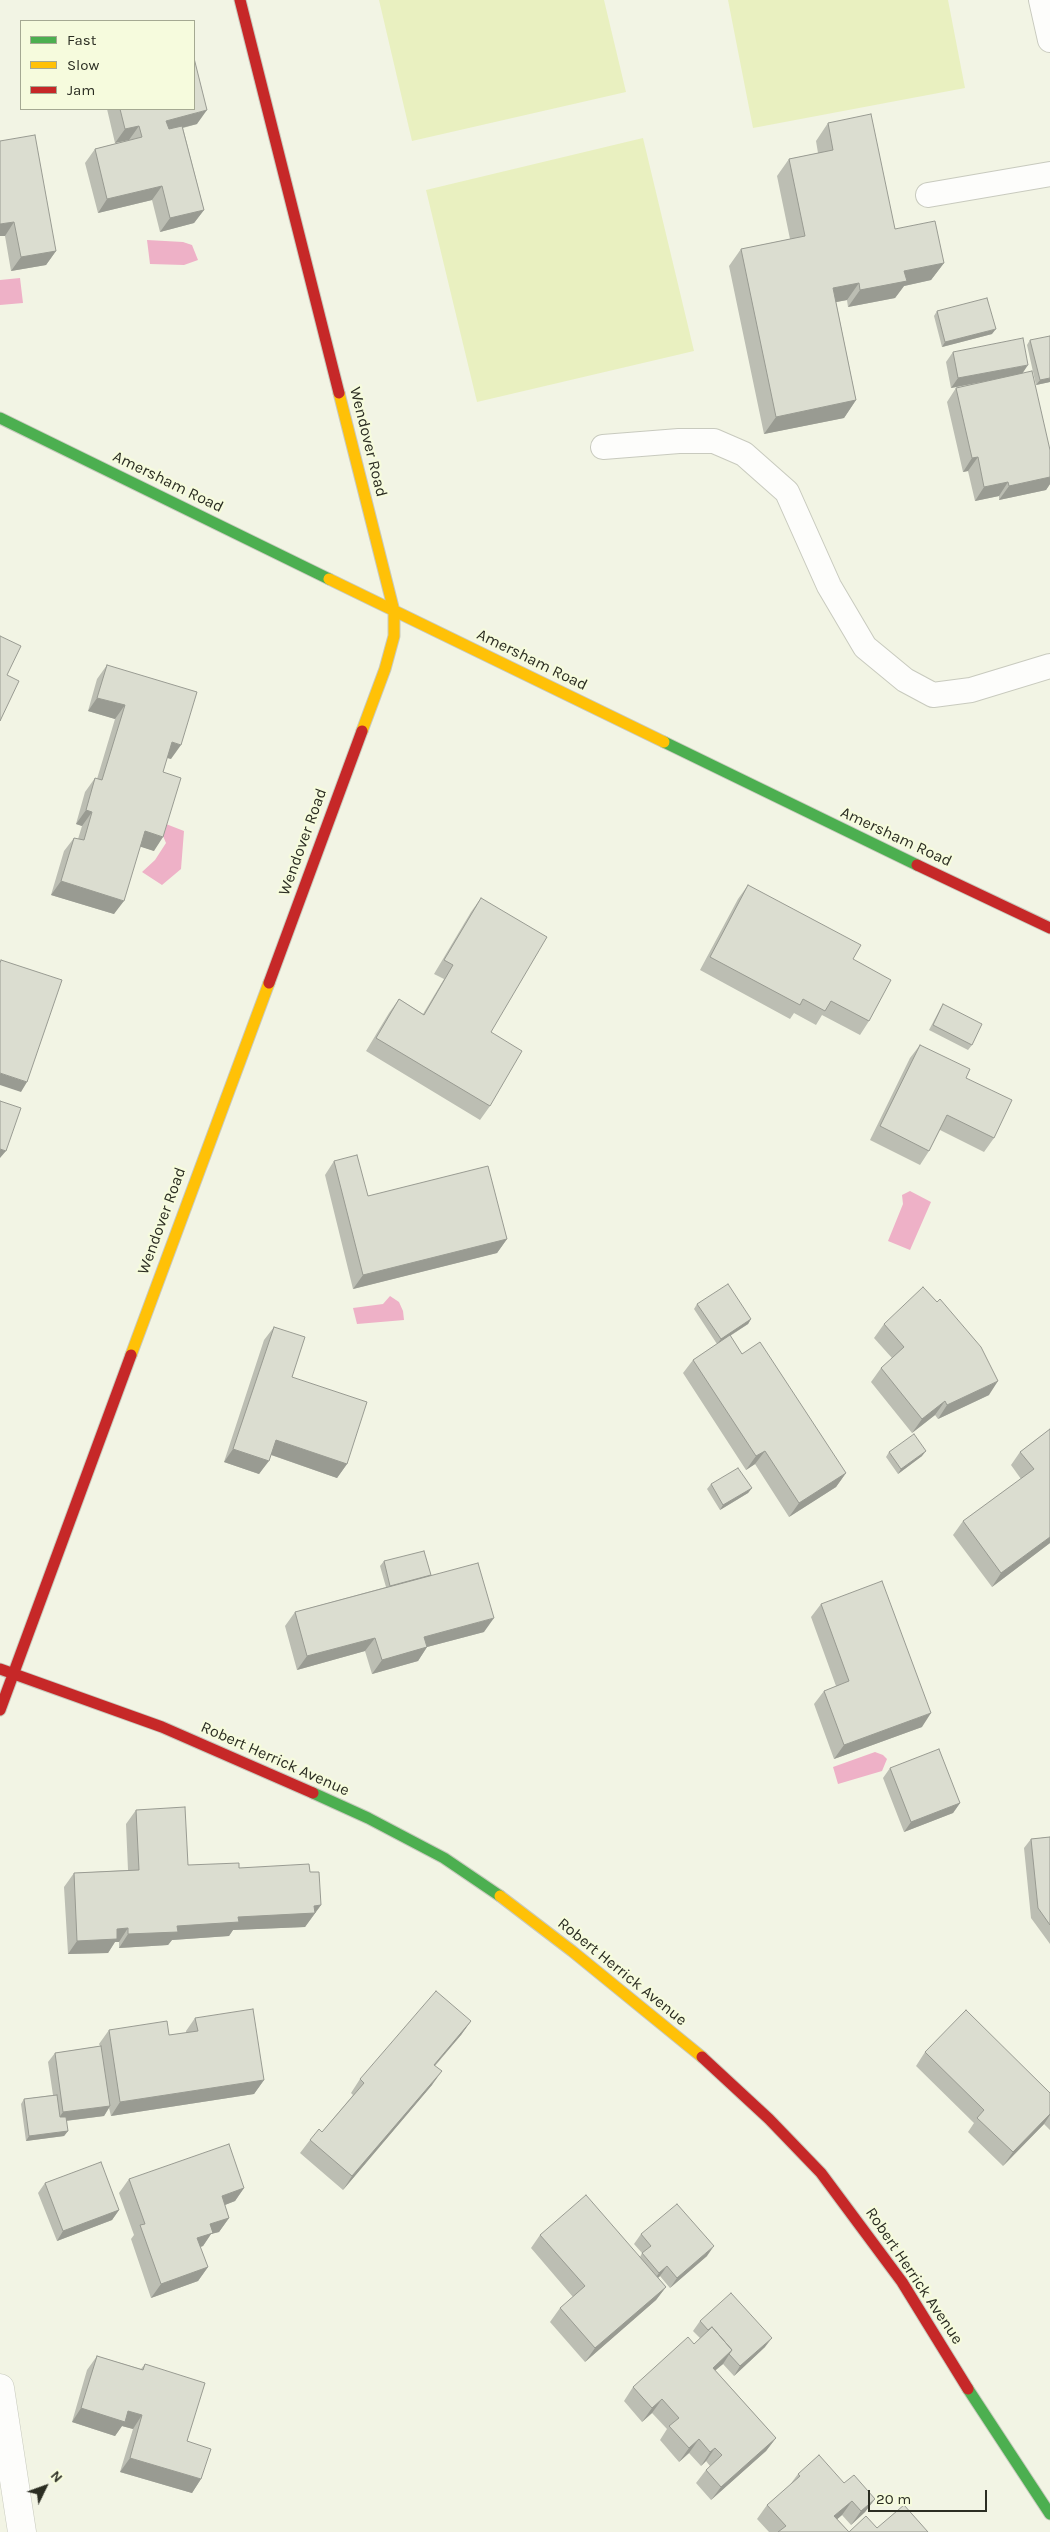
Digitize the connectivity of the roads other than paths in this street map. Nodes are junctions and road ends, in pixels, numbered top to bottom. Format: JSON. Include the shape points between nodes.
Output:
{"nodes":[{"id":1,"x":240,"y":0,"type":"edge"},
{"id":2,"x":1041,"y":0,"type":"edge"},
{"id":3,"x":1050,"y":40,"type":"edge"},
{"id":4,"x":1050,"y":174,"type":"edge"},
{"id":5,"x":928,"y":195,"type":"dead end"},
{"id":6,"x":0,"y":418,"type":"edge"},
{"id":7,"x":602,"y":447,"type":"dead end"},
{"id":8,"x":394,"y":611,"type":"junction"},
{"id":9,"x":1050,"y":666,"type":"edge"},
{"id":10,"x":1050,"y":928,"type":"edge"},
{"id":11,"x":0,"y":1669,"type":"edge"},
{"id":12,"x":12,"y":1672,"type":"junction"},
{"id":13,"x":0,"y":1710,"type":"edge"},
{"id":14,"x":0,"y":2388,"type":"edge"},
{"id":15,"x":1050,"y":2514,"type":"edge"},
{"id":16,"x":22,"y":2532,"type":"edge"}],
"edges":[{"from":1,"to":8,"type":"street","name":"Wendover Road"},
{"from":2,"to":3,"type":"lane"},
{"from":4,"to":5,"type":"lane"},
{"from":6,"to":8,"type":"street","name":"Amersham Road"},
{"from":7,"to":9,"type":"lane","via":[[714,441],[744,454],[787,492],[829,586],[865,647],[905,680],[933,695],[971,690]]},
{"from":8,"to":10,"type":"street","name":"Amersham Road"},
{"from":8,"to":12,"type":"street","name":"Wendover Road","via":[[394,636],[388,660]]},
{"from":11,"to":12,"type":"street","name":"Robert Herrick Avenue"},
{"from":12,"to":13,"type":"street","name":"Wendover Road"},
{"from":12,"to":15,"type":"street","name":"Robert Herrick Avenue","via":[[162,1727],[368,1818],[444,1858],[572,1951],[710,2064],[821,2172],[902,2282],[995,2433]]},
{"from":14,"to":16,"type":"street"}]}
